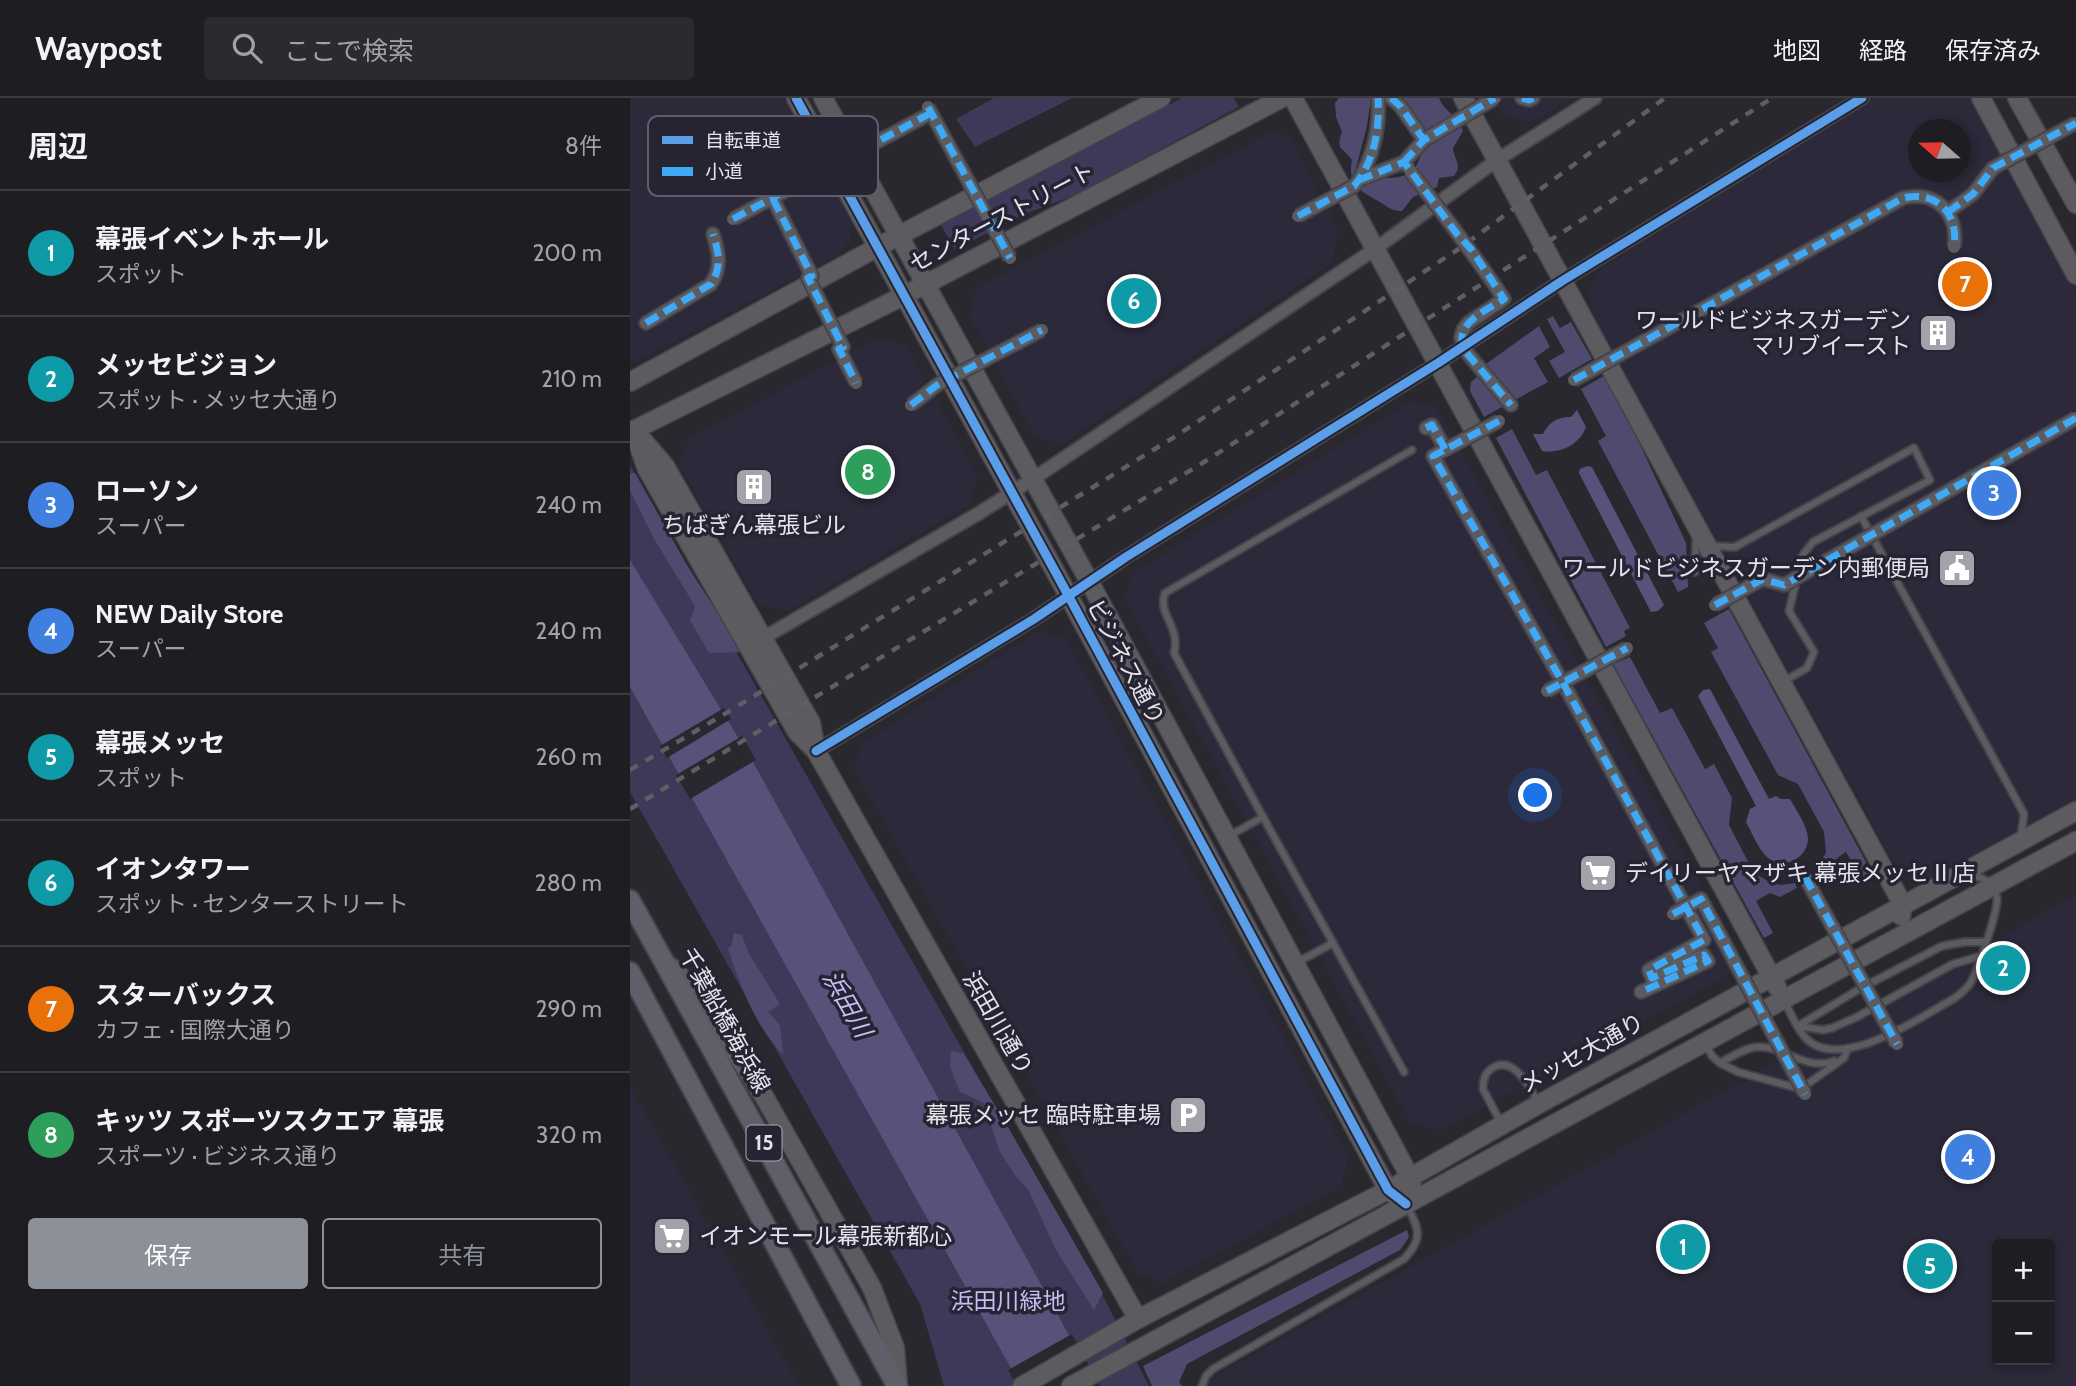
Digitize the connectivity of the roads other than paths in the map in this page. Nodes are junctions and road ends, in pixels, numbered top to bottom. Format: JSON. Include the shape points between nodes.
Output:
{"nodes":[{"id":1,"x":796,"y":98,"type":"edge"},
{"id":2,"x":823,"y":98,"type":"edge"},
{"id":3,"x":1161,"y":98,"type":"edge"},
{"id":4,"x":1282,"y":98,"type":"edge"},
{"id":5,"x":1293,"y":98,"type":"edge"},
{"id":6,"x":1378,"y":98,"type":"edge"},
{"id":7,"x":1391,"y":98,"type":"edge"},
{"id":8,"x":1462,"y":98,"type":"edge"},
{"id":9,"x":1494,"y":98,"type":"edge"},
{"id":10,"x":1522,"y":98,"type":"edge"},
{"id":11,"x":1533,"y":98,"type":"edge"},
{"id":12,"x":1595,"y":98,"type":"edge"},
{"id":13,"x":1862,"y":98,"type":"edge"},
{"id":14,"x":1981,"y":98,"type":"edge"},
{"id":15,"x":2017,"y":98,"type":"edge"},
{"id":16,"x":806,"y":116,"type":"edge"},
{"id":17,"x":833,"y":116,"type":"edge"},
{"id":18,"x":2076,"y":123,"type":"edge"},
{"id":19,"x":878,"y":139,"type":"edge"},
{"id":20,"x":1424,"y":140,"type":"junction"},
{"id":21,"x":1497,"y":160,"type":"junction"},
{"id":22,"x":1404,"y":162,"type":"junction"},
{"id":23,"x":1359,"y":180,"type":"junction"},
{"id":24,"x":778,"y":196,"type":"edge"},
{"id":25,"x":849,"y":196,"type":"edge"},
{"id":26,"x":876,"y":196,"type":"edge"},
{"id":27,"x":773,"y":199,"type":"junction"},
{"id":28,"x":2076,"y":204,"type":"edge"},
{"id":29,"x":1948,"y":212,"type":"junction"},
{"id":30,"x":1298,"y":216,"type":"dead end"},
{"id":31,"x":733,"y":219,"type":"dead end"},
{"id":32,"x":713,"y":234,"type":"dead end"},
{"id":33,"x":898,"y":236,"type":"junction"},
{"id":34,"x":1954,"y":247,"type":"dead end"},
{"id":35,"x":877,"y":248,"type":"junction"},
{"id":36,"x":1375,"y":249,"type":"junction"},
{"id":37,"x":1010,"y":258,"type":"dead end"},
{"id":38,"x":2076,"y":275,"type":"edge"},
{"id":39,"x":1562,"y":281,"type":"junction"},
{"id":40,"x":926,"y":285,"type":"junction"},
{"id":41,"x":904,"y":296,"type":"junction"},
{"id":42,"x":646,"y":323,"type":"dead end"},
{"id":43,"x":1042,"y":330,"type":"dead end"},
{"id":44,"x":1438,"y":363,"type":"junction"},
{"id":45,"x":1574,"y":380,"type":"dead end"},
{"id":46,"x":630,"y":382,"type":"edge"},
{"id":47,"x":856,"y":383,"type":"dead end"},
{"id":48,"x":911,"y":405,"type":"dead end"},
{"id":49,"x":1511,"y":405,"type":"dead end"},
{"id":50,"x":2076,"y":418,"type":"edge"},
{"id":51,"x":1499,"y":421,"type":"dead end"},
{"id":52,"x":1426,"y":428,"type":"dead end"},
{"id":53,"x":632,"y":431,"type":"edge"},
{"id":54,"x":1445,"y":449,"type":"junction"},
{"id":55,"x":1412,"y":450,"type":"dead end"},
{"id":56,"x":1033,"y":478,"type":"junction"},
{"id":57,"x":1012,"y":492,"type":"junction"},
{"id":58,"x":1861,"y":516,"type":"junction"},
{"id":59,"x":1696,"y":526,"type":"junction"},
{"id":60,"x":1707,"y":546,"type":"junction"},
{"id":61,"x":1695,"y":572,"type":"dead end"},
{"id":62,"x":1089,"y":581,"type":"junction"},
{"id":63,"x":1068,"y":595,"type":"junction"},
{"id":64,"x":1715,"y":604,"type":"dead end"},
{"id":65,"x":755,"y":642,"type":"junction"},
{"id":66,"x":1627,"y":648,"type":"dead end"},
{"id":67,"x":1782,"y":682,"type":"junction"},
{"id":68,"x":1563,"y":683,"type":"junction"},
{"id":69,"x":1547,"y":691,"type":"dead end"},
{"id":70,"x":816,"y":751,"type":"junction"},
{"id":71,"x":2076,"y":811,"type":"edge"},
{"id":72,"x":1263,"y":817,"type":"junction"},
{"id":73,"x":1227,"y":837,"type":"junction"},
{"id":74,"x":2021,"y":841,"type":"junction"},
{"id":75,"x":2076,"y":841,"type":"edge"},
{"id":76,"x":1959,"y":875,"type":"junction"},
{"id":77,"x":1805,"y":877,"type":"dead end"},
{"id":78,"x":1992,"y":885,"type":"junction"},
{"id":79,"x":631,"y":905,"type":"edge"},
{"id":80,"x":1903,"y":905,"type":"junction"},
{"id":81,"x":1686,"y":907,"type":"junction"},
{"id":82,"x":1673,"y":914,"type":"dead end"},
{"id":83,"x":1897,"y":936,"type":"junction"},
{"id":84,"x":1986,"y":942,"type":"junction"},
{"id":85,"x":1333,"y":943,"type":"junction"},
{"id":86,"x":1982,"y":956,"type":"junction"},
{"id":87,"x":664,"y":960,"type":"junction"},
{"id":88,"x":1295,"y":964,"type":"junction"},
{"id":89,"x":630,"y":972,"type":"edge"},
{"id":90,"x":1772,"y":977,"type":"junction"},
{"id":91,"x":1641,"y":992,"type":"dead end"},
{"id":92,"x":1784,"y":1000,"type":"junction"},
{"id":93,"x":1798,"y":1026,"type":"junction"},
{"id":94,"x":1704,"y":1042,"type":"junction"},
{"id":95,"x":1897,"y":1044,"type":"dead end"},
{"id":96,"x":1848,"y":1048,"type":"junction"},
{"id":97,"x":1720,"y":1062,"type":"junction"},
{"id":98,"x":1404,"y":1072,"type":"dead end"},
{"id":99,"x":1805,"y":1094,"type":"dead end"},
{"id":100,"x":1539,"y":1104,"type":"junction"},
{"id":101,"x":1502,"y":1125,"type":"junction"},
{"id":102,"x":1410,"y":1177,"type":"junction"},
{"id":103,"x":1388,"y":1190,"type":"junction"},
{"id":104,"x":1410,"y":1202,"type":"junction"},
{"id":105,"x":1138,"y":1319,"type":"junction"},
{"id":106,"x":851,"y":1386,"type":"edge"},
{"id":107,"x":898,"y":1386,"type":"edge"},
{"id":108,"x":1022,"y":1386,"type":"edge"},
{"id":109,"x":1071,"y":1386,"type":"edge"},
{"id":110,"x":1202,"y":1386,"type":"edge"}],
"edges":[{"from":1,"to":16,"type":"street","name":"ビジネス通り"},
{"from":2,"to":17,"type":"street","name":"ビジネス通り"},
{"from":3,"to":33,"type":"street","name":"センターストリート"},
{"from":4,"to":40,"type":"street","name":"センターストリート"},
{"from":5,"to":36,"type":"street"},
{"from":6,"to":23,"type":"street","via":[[1374,146]]},
{"from":7,"to":20,"type":"street"},
{"from":8,"to":21,"type":"street"},
{"from":9,"to":20,"type":"street","bridge":true},
{"from":10,"to":11,"type":"street"},
{"from":12,"to":21,"type":"street"},
{"from":13,"to":39,"type":"street"},
{"from":14,"to":38,"type":"street"},
{"from":15,"to":28,"type":"street"},
{"from":18,"to":29,"type":"street","bridge":true,"via":[[1993,168],[1973,194]]},
{"from":19,"to":37,"type":"street","bridge":true,"via":[[929,110]]},
{"from":20,"to":22,"type":"street"},
{"from":21,"to":36,"type":"street"},
{"from":21,"to":39,"type":"street"},
{"from":22,"to":23,"type":"street"},
{"from":22,"to":49,"type":"street","bridge":true,"via":[[1453,236],[1471,249],[1504,299],[1468,323],[1461,343]]},
{"from":23,"to":30,"type":"street","bridge":true},
{"from":24,"to":27,"type":"street","bridge":true},
{"from":25,"to":35,"type":"street","name":"ビジネス通り"},
{"from":26,"to":33,"type":"street","name":"ビジネス通り"},
{"from":27,"to":31,"type":"street","bridge":true},
{"from":27,"to":47,"type":"street","bridge":true,"via":[[812,276],[808,278]]},
{"from":29,"to":34,"type":"street","bridge":true,"via":[[1954,226]]},
{"from":29,"to":45,"type":"street","bridge":true,"via":[[1924,197],[1903,198]]},
{"from":32,"to":42,"type":"street","via":[[719,264],[711,284]]},
{"from":33,"to":35,"type":"street","name":"センターストリート"},
{"from":33,"to":40,"type":"street","name":"ビジネス通り"},
{"from":35,"to":41,"type":"street","name":"ビジネス通り"},
{"from":35,"to":46,"type":"street","name":"センターストリート"},
{"from":36,"to":44,"type":"street"},
{"from":36,"to":56,"type":"street"},
{"from":39,"to":44,"type":"street"},
{"from":39,"to":59,"type":"street"},
{"from":40,"to":41,"type":"street","name":"センターストリート"},
{"from":40,"to":56,"type":"street","name":"ビジネス通り"},
{"from":41,"to":53,"type":"street","name":"センターストリート"},
{"from":41,"to":57,"type":"street","name":"ビジネス通り"},
{"from":43,"to":48,"type":"street","bridge":true,"via":[[937,386]]},
{"from":44,"to":62,"type":"street"},
{"from":44,"to":90,"type":"street"},
{"from":50,"to":64,"type":"street","bridge":true,"via":[[1784,585],[1763,579]]},
{"from":51,"to":54,"type":"street","bridge":true},
{"from":52,"to":54,"type":"street","via":[[1432,425]]},
{"from":53,"to":65,"type":"street","name":"浜田川通り","via":[[647,469]]},
{"from":54,"to":68,"type":"street","bridge":true,"via":[[1433,456]]},
{"from":55,"to":72,"type":"lane","via":[[1165,593],[1163,607],[1177,639],[1174,653]]},
{"from":56,"to":57,"type":"street"},
{"from":56,"to":62,"type":"street","name":"ビジネス通り"},
{"from":57,"to":63,"type":"street","name":"ビジネス通り"},
{"from":57,"to":65,"type":"street"},
{"from":58,"to":60,"type":"lane","via":[[1930,480],[1914,448],[1735,547]]},
{"from":58,"to":67,"type":"lane","via":[[1813,542],[1802,556],[1789,611],[1814,652],[1807,668]]},
{"from":58,"to":74,"type":"lane","via":[[2024,814]]},
{"from":59,"to":60,"type":"street"},
{"from":59,"to":61,"type":"lane"},
{"from":60,"to":67,"type":"street"},
{"from":62,"to":63,"type":"street"},
{"from":62,"to":73,"type":"street","name":"ビジネス通り"},
{"from":63,"to":70,"type":"street"},
{"from":63,"to":103,"type":"street","name":"ビジネス通り"},
{"from":65,"to":70,"type":"street","name":"浜田川通り","via":[[797,732]]},
{"from":66,"to":68,"type":"street","bridge":true},
{"from":67,"to":80,"type":"street"},
{"from":68,"to":69,"type":"street","bridge":true},
{"from":68,"to":81,"type":"street"},
{"from":70,"to":105,"type":"street","name":"浜田川通り"},
{"from":71,"to":74,"type":"street","name":"メッセ大通り"},
{"from":72,"to":73,"type":"lane"},
{"from":72,"to":85,"type":"lane"},
{"from":73,"to":88,"type":"street","name":"ビジネス通り"},
{"from":74,"to":76,"type":"street","name":"メッセ大通り"},
{"from":75,"to":78,"type":"street","name":"メッセ大通り"},
{"from":76,"to":78,"type":"lane","via":[[1973,875]]},
{"from":76,"to":80,"type":"street","name":"メッセ大通り"},
{"from":77,"to":95,"type":"street","bridge":true},
{"from":78,"to":83,"type":"street","name":"メッセ大通り"},
{"from":78,"to":84,"type":"lane","via":[[1998,900]]},
{"from":79,"to":87,"type":"main road","name":"千葉船橋海浜線","number":"15"},
{"from":80,"to":83,"type":"street"},
{"from":80,"to":90,"type":"street","name":"メッセ大通り"},
{"from":81,"to":82,"type":"street","bridge":true},
{"from":81,"to":91,"type":"street","via":[[1704,940],[1649,970],[1652,978],[1704,955],[1708,961]]},
{"from":81,"to":99,"type":"street","bridge":true,"via":[[1701,899]]},
{"from":83,"to":92,"type":"street","name":"メッセ大通り"},
{"from":84,"to":86,"type":"lane"},
{"from":84,"to":93,"type":"lane","via":[[1942,946]]},
{"from":85,"to":88,"type":"lane"},
{"from":85,"to":98,"type":"lane"},
{"from":86,"to":93,"type":"lane","via":[[1953,964],[1832,1028]]},
{"from":86,"to":96,"type":"lane","via":[[1969,985],[1955,998],[1866,1045]]},
{"from":87,"to":107,"type":"main road","name":"千葉船橋海浜線","number":"15"},
{"from":87,"to":107,"type":"street","via":[[695,991],[765,1098],[872,1287],[895,1348]]},
{"from":88,"to":102,"type":"street","name":"ビジネス通り"},
{"from":89,"to":106,"type":"main road","number":"15"},
{"from":90,"to":92,"type":"street"},
{"from":90,"to":100,"type":"street","name":"メッセ大通り"},
{"from":92,"to":93,"type":"lane"},
{"from":92,"to":94,"type":"street","name":"メッセ大通り"},
{"from":93,"to":96,"type":"lane","via":[[1815,1044]]},
{"from":94,"to":97,"type":"lane"},
{"from":94,"to":104,"type":"street","name":"メッセ大通り"},
{"from":96,"to":97,"type":"lane","via":[[1827,1064],[1760,1046]]},
{"from":96,"to":97,"type":"lane","via":[[1844,1058],[1797,1088],[1738,1072]]},
{"from":100,"to":101,"type":"street","name":"メッセ大通り"},
{"from":100,"to":101,"type":"lane","via":[[1516,1071],[1504,1064],[1494,1066],[1487,1072],[1483,1089]]},
{"from":101,"to":102,"type":"street","name":"メッセ大通り"},
{"from":102,"to":103,"type":"street","name":"メッセ大通り"},
{"from":102,"to":104,"type":"street","name":"ビジネス通り"},
{"from":103,"to":104,"type":"street","name":"ビジネス通り"},
{"from":103,"to":105,"type":"street","name":"メッセ大通り"},
{"from":104,"to":109,"type":"street","name":"メッセ大通り"},
{"from":104,"to":110,"type":"lane","via":[[1418,1241],[1404,1259],[1213,1369]]},
{"from":105,"to":108,"type":"street","name":"メッセ大通り"}]}
